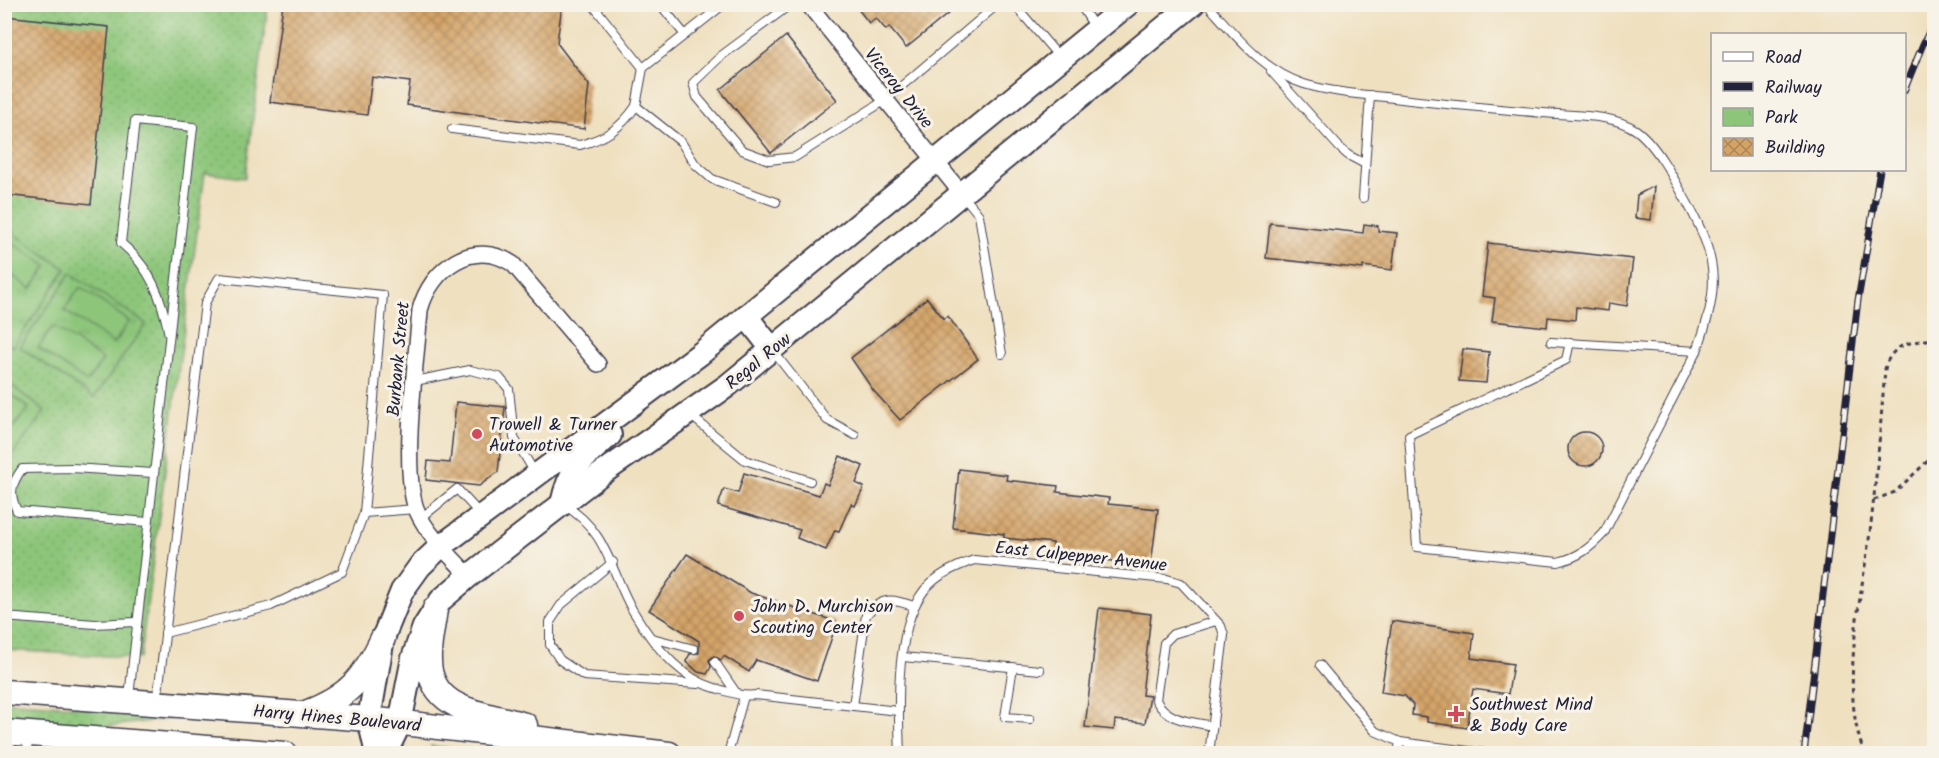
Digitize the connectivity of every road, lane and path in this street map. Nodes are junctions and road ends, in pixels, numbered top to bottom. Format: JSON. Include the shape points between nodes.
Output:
{"nodes":[{"id":1,"x":592,"y":4,"type":"edge"},
{"id":2,"x":660,"y":4,"type":"edge"},
{"id":3,"x":791,"y":4,"type":"edge"},
{"id":4,"x":808,"y":4,"type":"edge"},
{"id":5,"x":998,"y":4,"type":"edge"},
{"id":6,"x":1014,"y":4,"type":"edge"},
{"id":7,"x":1080,"y":4,"type":"edge"},
{"id":8,"x":1128,"y":4,"type":"edge"},
{"id":9,"x":1193,"y":4,"type":"edge"},
{"id":10,"x":1208,"y":4,"type":"edge"},
{"id":11,"x":724,"y":5,"type":"edge"},
{"id":12,"x":1096,"y":30,"type":"junction"},
{"id":13,"x":685,"y":35,"type":"junction"},
{"id":14,"x":1061,"y":59,"type":"junction"},
{"id":15,"x":643,"y":68,"type":"junction"},
{"id":16,"x":1270,"y":69,"type":"junction"},
{"id":17,"x":1370,"y":95,"type":"junction"},
{"id":18,"x":884,"y":101,"type":"junction"},
{"id":19,"x":636,"y":106,"type":"junction"},
{"id":20,"x":452,"y":129,"type":"dead end"},
{"id":21,"x":935,"y":162,"type":"junction"},
{"id":22,"x":1365,"y":164,"type":"junction"},
{"id":23,"x":962,"y":194,"type":"junction"},
{"id":24,"x":1363,"y":198,"type":"dead end"},
{"id":25,"x":776,"y":202,"type":"dead end"},
{"id":26,"x":746,"y":316,"type":"junction"},
{"id":27,"x":169,"y":335,"type":"junction"},
{"id":28,"x":1935,"y":339,"type":"edge"},
{"id":29,"x":1551,"y":342,"type":"dead end"},
{"id":30,"x":1570,"y":342,"type":"junction"},
{"id":31,"x":772,"y":350,"type":"junction"},
{"id":32,"x":1697,"y":351,"type":"junction"},
{"id":33,"x":1002,"y":354,"type":"dead end"},
{"id":34,"x":598,"y":364,"type":"dead end"},
{"id":35,"x":415,"y":381,"type":"junction"},
{"id":36,"x":630,"y":405,"type":"junction"},
{"id":37,"x":689,"y":414,"type":"junction"},
{"id":38,"x":855,"y":435,"type":"dead end"},
{"id":39,"x":1935,"y":455,"type":"edge"},
{"id":40,"x":153,"y":473,"type":"junction"},
{"id":41,"x":536,"y":474,"type":"junction"},
{"id":42,"x":810,"y":481,"type":"dead end"},
{"id":43,"x":1874,"y":500,"type":"junction"},
{"id":44,"x":562,"y":504,"type":"junction"},
{"id":45,"x":364,"y":513,"type":"junction"},
{"id":46,"x":418,"y":513,"type":"junction"},
{"id":47,"x":481,"y":515,"type":"junction"},
{"id":48,"x":148,"y":522,"type":"junction"},
{"id":49,"x":441,"y":546,"type":"junction"},
{"id":50,"x":613,"y":562,"type":"junction"},
{"id":51,"x":469,"y":576,"type":"junction"},
{"id":52,"x":914,"y":606,"type":"junction"},
{"id":53,"x":435,"y":609,"type":"junction"},
{"id":54,"x":4,"y":617,"type":"edge"},
{"id":55,"x":1216,"y":621,"type":"junction"},
{"id":56,"x":136,"y":622,"type":"junction"},
{"id":57,"x":165,"y":633,"type":"junction"},
{"id":58,"x":383,"y":638,"type":"junction"},
{"id":59,"x":652,"y":638,"type":"junction"},
{"id":60,"x":694,"y":649,"type":"dead end"},
{"id":61,"x":903,"y":657,"type":"junction"},
{"id":62,"x":715,"y":662,"type":"dead end"},
{"id":63,"x":1320,"y":665,"type":"dead end"},
{"id":64,"x":1013,"y":668,"type":"junction"},
{"id":65,"x":1040,"y":670,"type":"dead end"},
{"id":66,"x":700,"y":684,"type":"junction"},
{"id":67,"x":4,"y":692,"type":"edge"},
{"id":68,"x":740,"y":695,"type":"junction"},
{"id":69,"x":128,"y":701,"type":"junction"},
{"id":70,"x":156,"y":703,"type":"junction"},
{"id":71,"x":853,"y":706,"type":"junction"},
{"id":72,"x":898,"y":711,"type":"junction"},
{"id":73,"x":302,"y":715,"type":"junction"},
{"id":74,"x":369,"y":719,"type":"junction"},
{"id":75,"x":1030,"y":719,"type":"dead end"},
{"id":76,"x":400,"y":723,"type":"junction"},
{"id":77,"x":1213,"y":726,"type":"junction"},
{"id":78,"x":20,"y":740,"type":"edge"},
{"id":79,"x":1400,"y":742,"type":"junction"},
{"id":80,"x":578,"y":743,"type":"junction"},
{"id":81,"x":115,"y":747,"type":"edge"},
{"id":82,"x":158,"y":748,"type":"edge"},
{"id":83,"x":235,"y":751,"type":"edge"},
{"id":84,"x":285,"y":753,"type":"edge"},
{"id":85,"x":377,"y":753,"type":"edge"},
{"id":86,"x":385,"y":753,"type":"edge"},
{"id":87,"x":669,"y":753,"type":"edge"},
{"id":88,"x":728,"y":753,"type":"edge"},
{"id":89,"x":900,"y":753,"type":"edge"},
{"id":90,"x":1209,"y":753,"type":"edge"},
{"id":91,"x":1398,"y":753,"type":"edge"},
{"id":92,"x":1492,"y":753,"type":"edge"},
{"id":93,"x":1865,"y":753,"type":"edge"}],
"edges":[{"from":1,"to":15,"type":"lane"},
{"from":2,"to":13,"type":"lane"},
{"from":3,"to":18,"type":"lane","via":[[721,56],[693,83],[697,97],[742,150],[770,160],[795,157]]},
{"from":4,"to":18,"type":"street","name":"Viceroy Drive"},
{"from":5,"to":18,"type":"lane"},
{"from":6,"to":14,"type":"lane"},
{"from":7,"to":12,"type":"lane"},
{"from":8,"to":12,"type":"main road"},
{"from":9,"to":23,"type":"main road","name":"Regal Row"},
{"from":10,"to":16,"type":"lane"},
{"from":11,"to":13,"type":"lane"},
{"from":12,"to":14,"type":"main road"},
{"from":13,"to":15,"type":"lane"},
{"from":14,"to":21,"type":"main road"},
{"from":15,"to":19,"type":"lane"},
{"from":16,"to":17,"type":"lane","via":[[1305,84]]},
{"from":16,"to":22,"type":"lane","via":[[1338,147]]},
{"from":17,"to":22,"type":"lane"},
{"from":17,"to":32,"type":"lane","via":[[1608,119],[1635,129],[1650,143],[1707,239],[1713,277],[1710,313]]},
{"from":18,"to":21,"type":"street","name":"Viceroy Drive"},
{"from":19,"to":20,"type":"lane","via":[[624,125],[601,139],[580,145]]},
{"from":19,"to":25,"type":"lane","via":[[681,142],[695,164],[712,178]]},
{"from":21,"to":23,"type":"street","name":"Viceroy Drive"},
{"from":21,"to":26,"type":"main road"},
{"from":22,"to":24,"type":"lane"},
{"from":23,"to":31,"type":"main road","name":"Regal Row"},
{"from":23,"to":33,"type":"lane","via":[[979,215]]},
{"from":26,"to":31,"type":"main road"},
{"from":26,"to":36,"type":"main road"},
{"from":27,"to":27,"type":"lane","via":[[155,282],[137,256],[121,243],[135,121],[193,127]]},
{"from":27,"to":40,"type":"lane"},
{"from":28,"to":43,"type":"path","via":[[1900,346],[1887,361]]},
{"from":29,"to":30,"type":"lane"},
{"from":30,"to":32,"type":"lane"},
{"from":30,"to":32,"type":"lane","via":[[1566,360],[1409,435],[1417,547],[1558,562],[1575,558],[1591,547],[1604,532]]},
{"from":31,"to":37,"type":"main road","name":"Regal Row"},
{"from":31,"to":38,"type":"lane","via":[[827,420]]},
{"from":34,"to":35,"type":"street","name":"Burbank Street","via":[[513,264],[501,256],[473,255],[439,272],[425,292]]},
{"from":35,"to":41,"type":"lane","via":[[470,370],[499,377],[508,389],[514,438]]},
{"from":35,"to":46,"type":"street","name":"Burbank Street","via":[[410,453]]},
{"from":36,"to":41,"type":"main road"},
{"from":36,"to":44,"type":"main road","via":[[620,426],[577,465],[567,480]]},
{"from":37,"to":42,"type":"lane","via":[[745,460]]},
{"from":37,"to":44,"type":"main road","name":"Regal Row"},
{"from":39,"to":43,"type":"path","via":[[1895,492]]},
{"from":40,"to":48,"type":"lane"},
{"from":40,"to":48,"type":"lane","via":[[22,469],[12,483],[17,511]]},
{"from":41,"to":47,"type":"main road"},
{"from":43,"to":93,"type":"path","via":[[1851,678],[1852,712]]},
{"from":44,"to":50,"type":"lane","via":[[589,523]]},
{"from":44,"to":51,"type":"main road","name":"Regal Row"},
{"from":45,"to":46,"type":"lane"},
{"from":45,"to":57,"type":"lane","via":[[342,572],[271,606]]},
{"from":45,"to":57,"type":"lane","via":[[383,296],[219,278],[206,303]]},
{"from":46,"to":47,"type":"lane","via":[[457,489]]},
{"from":46,"to":49,"type":"street","name":"Burbank Street"},
{"from":47,"to":49,"type":"main road"},
{"from":48,"to":56,"type":"lane"},
{"from":49,"to":51,"type":"street","name":"Burbank Street"},
{"from":49,"to":58,"type":"main road","via":[[402,591]]},
{"from":50,"to":59,"type":"lane","via":[[633,610]]},
{"from":50,"to":66,"type":"lane","via":[[561,605],[550,622],[550,645],[560,660],[584,676]]},
{"from":51,"to":53,"type":"main road","name":"Regal Row"},
{"from":52,"to":55,"type":"lane","name":"East Culpepper Avenue","via":[[929,585],[949,569],[974,560],[1167,579],[1181,583]]},
{"from":52,"to":61,"type":"lane","name":"East Culpepper Avenue"},
{"from":52,"to":71,"type":"lane","via":[[893,599],[875,604],[866,615]]},
{"from":53,"to":76,"type":"main road","name":"Regal Row","via":[[413,658]]},
{"from":53,"to":80,"type":"main road","via":[[428,658],[439,693],[462,708]]},
{"from":54,"to":56,"type":"lane","via":[[95,624]]},
{"from":55,"to":77,"type":"lane","name":"East Culpepper Avenue","via":[[1224,635]]},
{"from":55,"to":77,"type":"lane","via":[[1173,634],[1164,643],[1156,700],[1160,708],[1176,718]]},
{"from":56,"to":69,"type":"lane"},
{"from":57,"to":70,"type":"lane"},
{"from":58,"to":73,"type":"main road","via":[[359,681],[338,698]]},
{"from":58,"to":74,"type":"main road"},
{"from":59,"to":60,"type":"lane"},
{"from":59,"to":66,"type":"lane","via":[[682,672]]},
{"from":61,"to":64,"type":"lane"},
{"from":61,"to":72,"type":"lane","name":"East Culpepper Avenue"},
{"from":62,"to":68,"type":"lane"},
{"from":63,"to":79,"type":"lane","via":[[1375,731]]},
{"from":64,"to":65,"type":"lane"},
{"from":64,"to":75,"type":"lane","via":[[1005,717]]},
{"from":66,"to":68,"type":"lane"},
{"from":67,"to":69,"type":"main road","name":"Harry Hines Boulevard"},
{"from":68,"to":71,"type":"lane"},
{"from":68,"to":88,"type":"lane"},
{"from":69,"to":70,"type":"main road","name":"Harry Hines Boulevard"},
{"from":70,"to":73,"type":"main road","name":"Harry Hines Boulevard"},
{"from":71,"to":72,"type":"lane"},
{"from":72,"to":89,"type":"lane","name":"East Culpepper Avenue"},
{"from":73,"to":74,"type":"main road","name":"Harry Hines Boulevard"},
{"from":74,"to":76,"type":"main road","name":"Harry Hines Boulevard"},
{"from":74,"to":85,"type":"main road"},
{"from":76,"to":80,"type":"main road","name":"Harry Hines Boulevard"},
{"from":76,"to":86,"type":"main road","name":"Regal Row"},
{"from":77,"to":90,"type":"lane","name":"East Culpepper Avenue"},
{"from":78,"to":81,"type":"main road"},
{"from":79,"to":91,"type":"lane"},
{"from":79,"to":92,"type":"lane"},
{"from":80,"to":87,"type":"main road","name":"Harry Hines Boulevard"},
{"from":81,"to":82,"type":"main road"},
{"from":82,"to":83,"type":"main road"},
{"from":83,"to":84,"type":"main road"}]}
